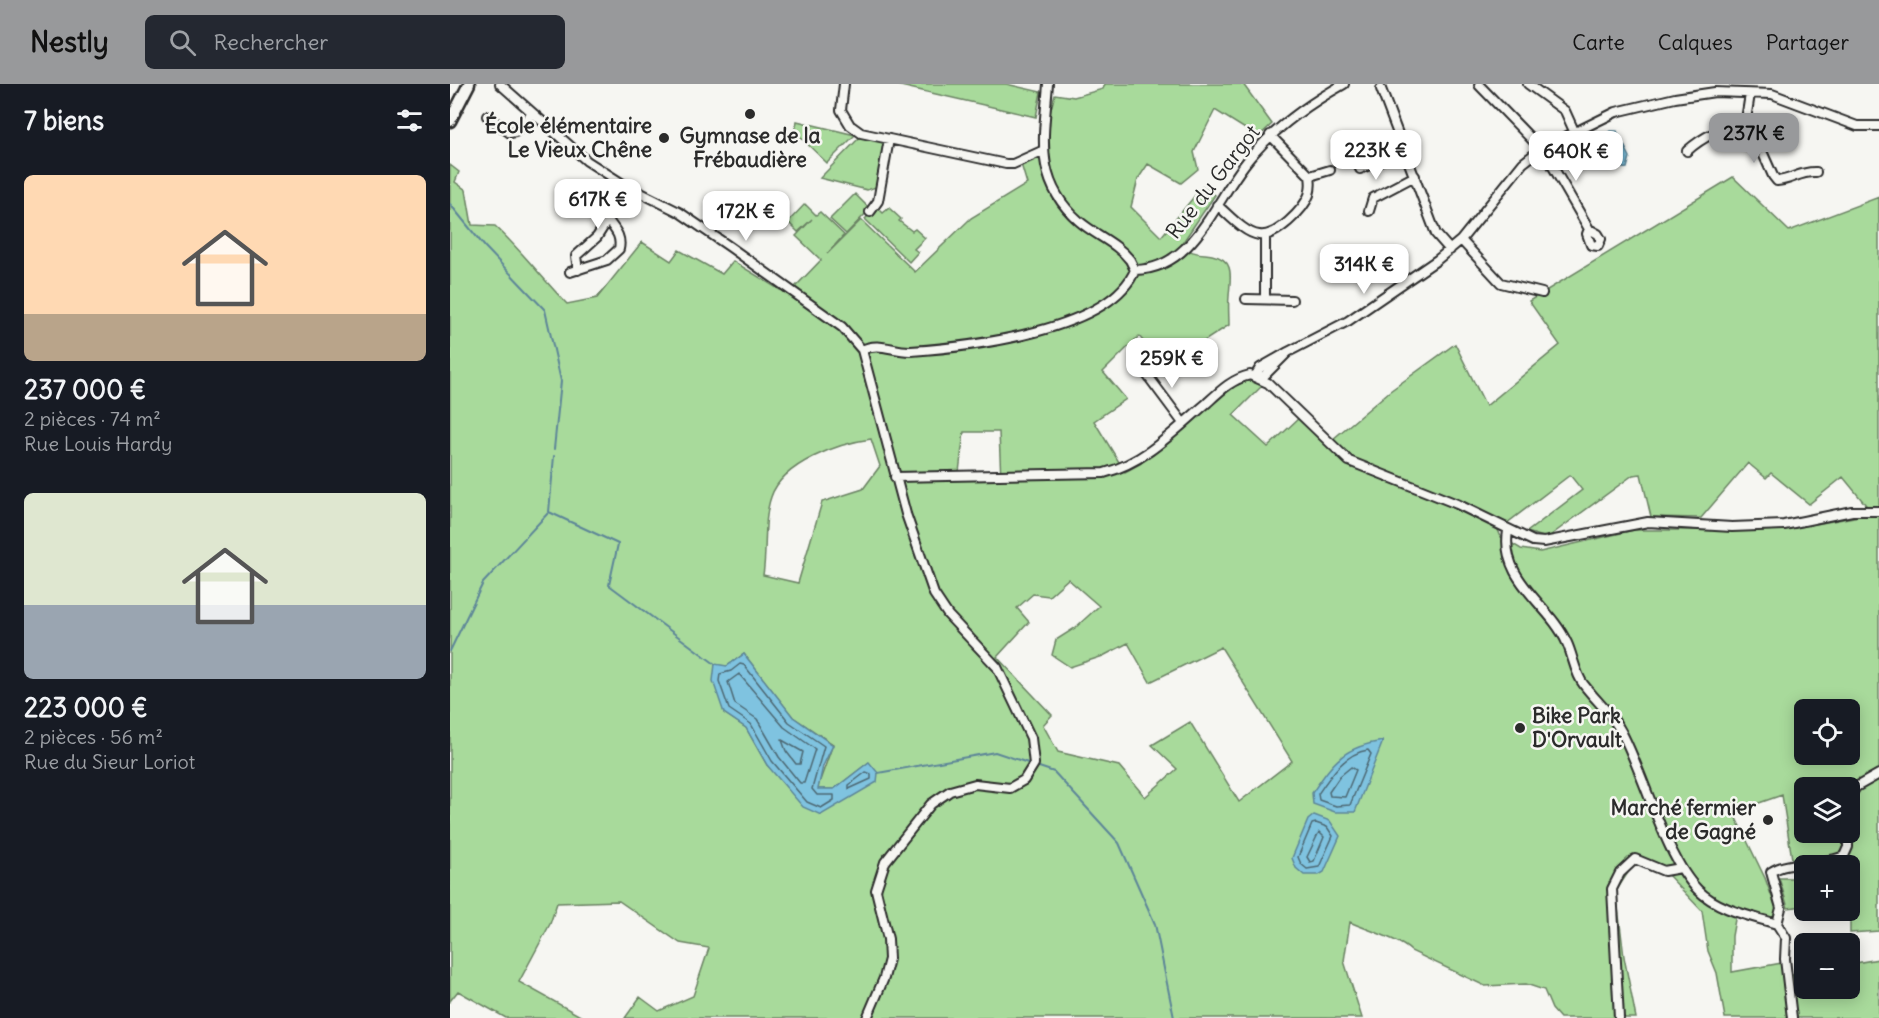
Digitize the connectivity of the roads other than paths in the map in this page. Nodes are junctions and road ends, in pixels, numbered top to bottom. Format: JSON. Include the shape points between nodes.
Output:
{"nodes":[{"id":1,"x":469,"y":84,"type":"edge"},
{"id":2,"x":500,"y":84,"type":"edge"},
{"id":3,"x":844,"y":84,"type":"edge"},
{"id":4,"x":1048,"y":84,"type":"edge"},
{"id":5,"x":1344,"y":84,"type":"edge"},
{"id":6,"x":1479,"y":84,"type":"edge"},
{"id":7,"x":1528,"y":84,"type":"edge"},
{"id":8,"x":1381,"y":90,"type":"dead end"},
{"id":9,"x":1750,"y":94,"type":"junction"},
{"id":10,"x":532,"y":113,"type":"junction"},
{"id":11,"x":451,"y":116,"type":"edge"},
{"id":12,"x":487,"y":116,"type":"dead end"},
{"id":13,"x":1745,"y":126,"type":"junction"},
{"id":14,"x":1879,"y":126,"type":"edge"},
{"id":15,"x":1574,"y":131,"type":"junction"},
{"id":16,"x":1270,"y":135,"type":"junction"},
{"id":17,"x":889,"y":139,"type":"junction"},
{"id":18,"x":1541,"y":149,"type":"junction"},
{"id":19,"x":1405,"y":150,"type":"junction"},
{"id":20,"x":1042,"y":151,"type":"junction"},
{"id":21,"x":1687,"y":151,"type":"dead end"},
{"id":22,"x":1360,"y":169,"type":"dead end"},
{"id":23,"x":1330,"y":170,"type":"dead end"},
{"id":24,"x":1816,"y":172,"type":"dead end"},
{"id":25,"x":1310,"y":176,"type":"junction"},
{"id":26,"x":1415,"y":176,"type":"junction"},
{"id":27,"x":622,"y":184,"type":"junction"},
{"id":28,"x":1217,"y":205,"type":"junction"},
{"id":29,"x":1369,"y":211,"type":"dead end"},
{"id":30,"x":870,"y":212,"type":"dead end"},
{"id":31,"x":607,"y":221,"type":"junction"},
{"id":32,"x":1589,"y":229,"type":"dead end"},
{"id":33,"x":1265,"y":235,"type":"junction"},
{"id":34,"x":1461,"y":240,"type":"junction"},
{"id":35,"x":1450,"y":250,"type":"junction"},
{"id":36,"x":1135,"y":270,"type":"junction"},
{"id":37,"x":1542,"y":293,"type":"dead end"},
{"id":38,"x":1246,"y":299,"type":"dead end"},
{"id":39,"x":1265,"y":299,"type":"junction"},
{"id":40,"x":1292,"y":300,"type":"dead end"},
{"id":41,"x":862,"y":350,"type":"junction"},
{"id":42,"x":1142,"y":368,"type":"dead end"},
{"id":43,"x":1258,"y":377,"type":"junction"},
{"id":44,"x":1183,"y":423,"type":"junction"},
{"id":45,"x":895,"y":477,"type":"junction"},
{"id":46,"x":1879,"y":511,"type":"edge"},
{"id":47,"x":1508,"y":531,"type":"junction"},
{"id":48,"x":1879,"y":774,"type":"edge"},
{"id":49,"x":1860,"y":786,"type":"edge"},
{"id":50,"x":1848,"y":843,"type":"edge"},
{"id":51,"x":1682,"y":868,"type":"junction"},
{"id":52,"x":1777,"y":924,"type":"junction"},
{"id":53,"x":867,"y":1018,"type":"edge"},
{"id":54,"x":1619,"y":1018,"type":"edge"},
{"id":55,"x":1792,"y":1018,"type":"edge"}],
"edges":[{"from":1,"to":11,"type":"main road"},
{"from":2,"to":10,"type":"street"},
{"from":3,"to":17,"type":"street","via":[[844,117],[861,133]]},
{"from":4,"to":20,"type":"street"},
{"from":5,"to":16,"type":"street","name":"Rue du Gargot","via":[[1316,99]]},
{"from":6,"to":18,"type":"street"},
{"from":7,"to":15,"type":"street","via":[[1565,111]]},
{"from":8,"to":19,"type":"street"},
{"from":9,"to":13,"type":"street"},
{"from":9,"to":14,"type":"street","via":[[1783,96],[1857,126]]},
{"from":9,"to":15,"type":"street","via":[[1715,92],[1675,98],[1616,112]]},
{"from":10,"to":12,"type":"street","via":[[510,133]]},
{"from":10,"to":27,"type":"street","via":[[587,161]]},
{"from":13,"to":21,"type":"street","via":[[1736,125],[1696,142]]},
{"from":13,"to":24,"type":"street","via":[[1753,131],[1777,181],[1804,171]]},
{"from":15,"to":18,"type":"street"},
{"from":16,"to":25,"type":"street"},
{"from":16,"to":28,"type":"street","name":"Rue du Gargot"},
{"from":17,"to":20,"type":"street","via":[[1006,164]]},
{"from":17,"to":30,"type":"street","via":[[878,201]]},
{"from":18,"to":32,"type":"street"},
{"from":18,"to":34,"type":"street","via":[[1506,183]]},
{"from":19,"to":22,"type":"street"},
{"from":19,"to":26,"type":"street"},
{"from":20,"to":36,"type":"street","via":[[1052,181],[1069,211],[1125,254]]},
{"from":23,"to":25,"type":"street"},
{"from":25,"to":33,"type":"street","via":[[1307,199],[1284,226]]},
{"from":26,"to":29,"type":"street","via":[[1373,198]]},
{"from":26,"to":35,"type":"street","via":[[1436,234]]},
{"from":27,"to":31,"type":"street","via":[[603,210]]},
{"from":27,"to":41,"type":"street","via":[[679,212],[730,247],[842,327]]},
{"from":28,"to":33,"type":"street","via":[[1251,233]]},
{"from":28,"to":36,"type":"street","name":"Rue du Gargot","via":[[1178,256],[1155,267]]},
{"from":31,"to":31,"type":"street","via":[[618,233],[620,249],[607,260],[574,271],[576,256],[597,237]]},
{"from":33,"to":39,"type":"street"},
{"from":34,"to":35,"type":"street"},
{"from":34,"to":37,"type":"street","via":[[1501,283]]},
{"from":35,"to":43,"type":"street","via":[[1348,321],[1288,352]]},
{"from":36,"to":41,"type":"street","via":[[1108,302],[1028,333],[935,349],[905,351],[876,345]]},
{"from":38,"to":39,"type":"street"},
{"from":39,"to":40,"type":"street"},
{"from":41,"to":45,"type":"street"},
{"from":42,"to":44,"type":"street"},
{"from":43,"to":44,"type":"street","via":[[1242,377],[1228,384]]},
{"from":43,"to":47,"type":"street","via":[[1349,461],[1457,504]]},
{"from":44,"to":45,"type":"street","via":[[1139,460],[1104,473]]},
{"from":45,"to":53,"type":"street","via":[[934,594],[948,615],[997,667],[1035,753],[1030,772],[1018,786],[1003,789],[975,784],[940,797],[906,832],[885,862],[876,890],[889,959]]},
{"from":46,"to":47,"type":"street","via":[[1852,511],[1784,525],[1732,527],[1648,522],[1544,542]]},
{"from":47,"to":51,"type":"street","via":[[1507,551],[1516,578],[1556,624],[1582,684],[1623,734]]},
{"from":48,"to":49,"type":"street"},
{"from":50,"to":52,"type":"street","via":[[1844,856],[1829,862],[1771,872],[1782,908]]},
{"from":51,"to":52,"type":"street","via":[[1711,901]]},
{"from":51,"to":54,"type":"street","via":[[1664,871],[1635,859],[1620,873],[1612,889]]},
{"from":52,"to":55,"type":"street","via":[[1786,938]]}]}
